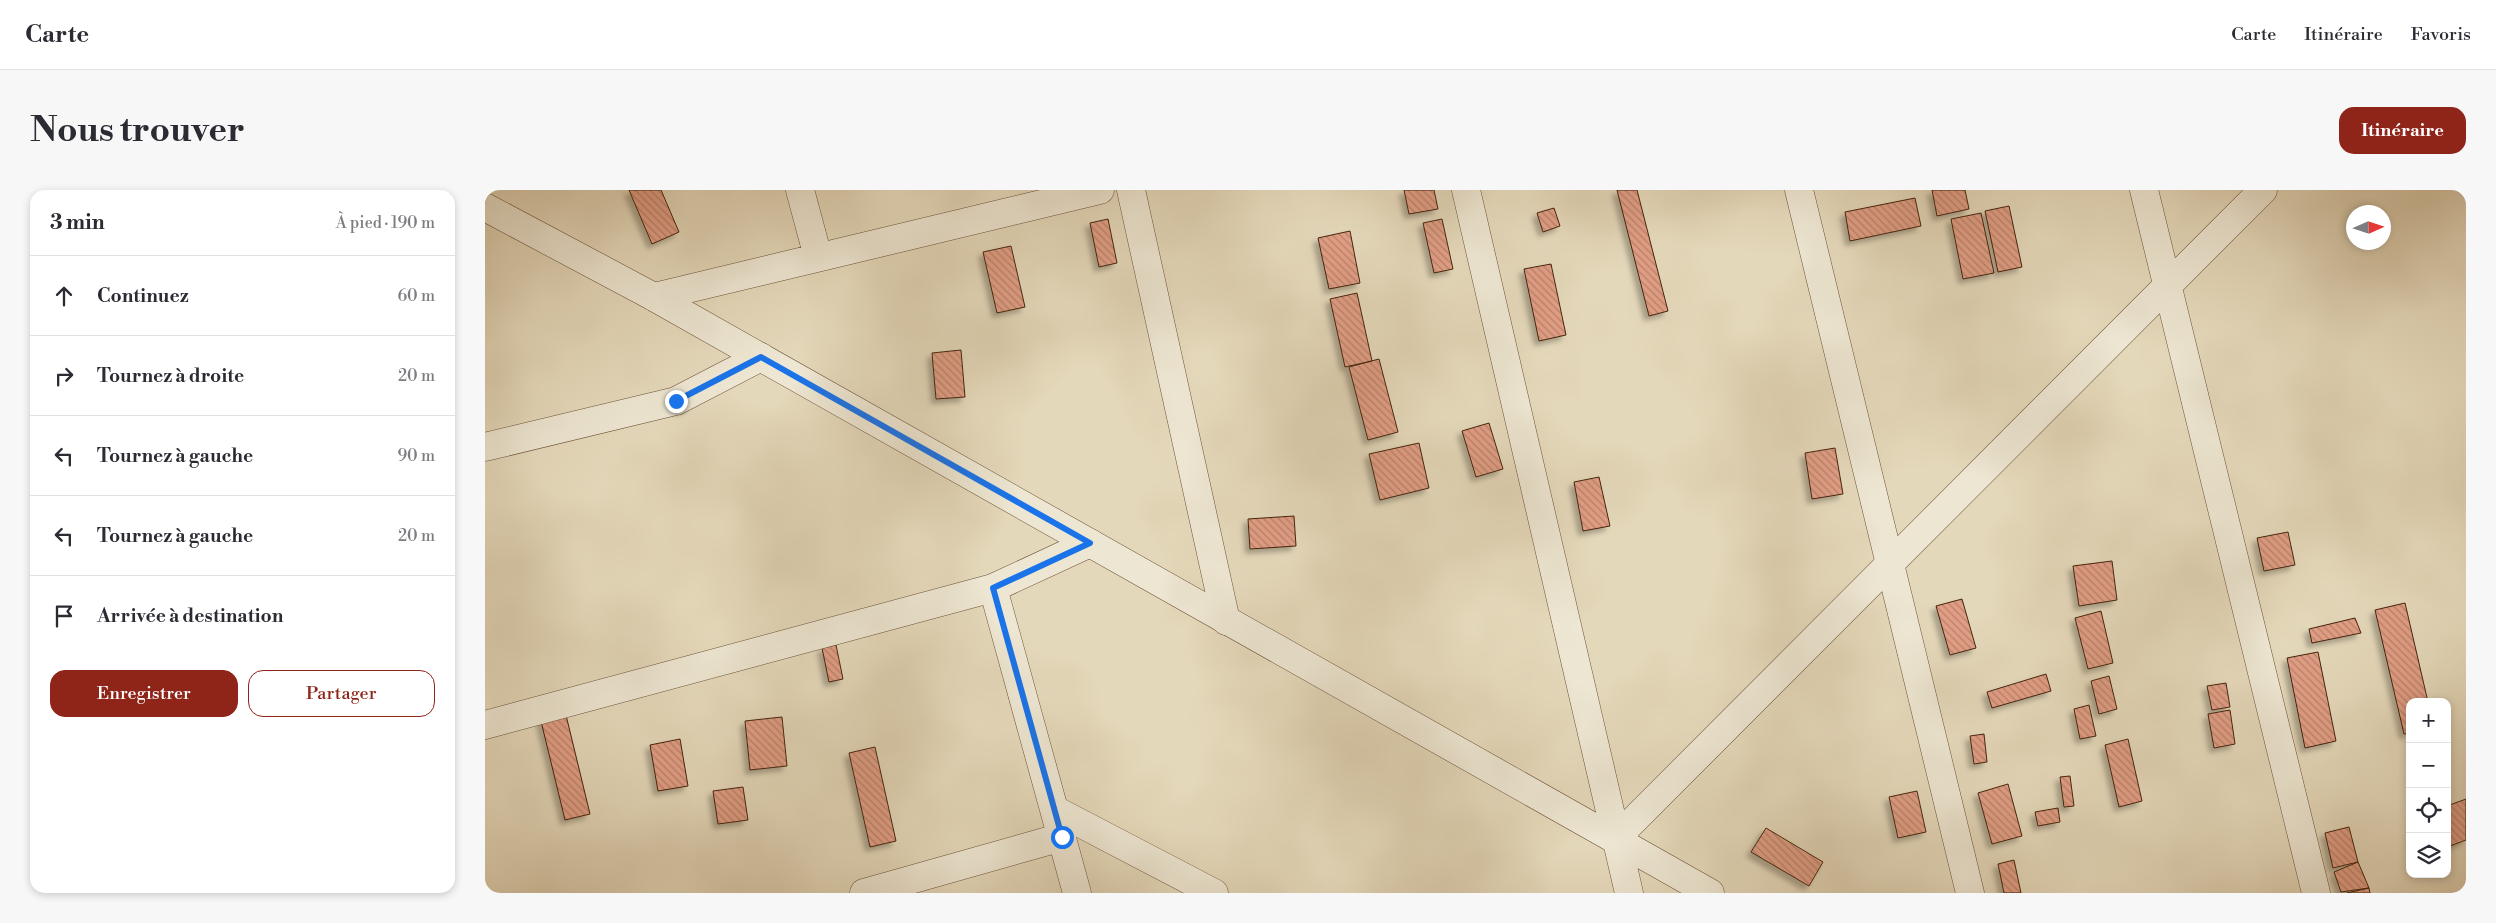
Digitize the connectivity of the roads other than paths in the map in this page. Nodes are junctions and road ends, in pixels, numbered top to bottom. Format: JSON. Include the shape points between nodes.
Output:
{"nodes":[{"id":1,"x":800,"y":190,"type":"edge"},
{"id":2,"x":1100,"y":190,"type":"edge"},
{"id":3,"x":1131,"y":190,"type":"edge"},
{"id":4,"x":1466,"y":190,"type":"edge"},
{"id":5,"x":1799,"y":190,"type":"edge"},
{"id":6,"x":2144,"y":190,"type":"edge"},
{"id":7,"x":2263,"y":190,"type":"edge"},
{"id":8,"x":485,"y":207,"type":"edge"},
{"id":9,"x":818,"y":257,"type":"junction"},
{"id":10,"x":2168,"y":286,"type":"junction"},
{"id":11,"x":654,"y":296,"type":"junction"},
{"id":12,"x":761,"y":357,"type":"junction"},
{"id":13,"x":485,"y":446,"type":"edge"},
{"id":14,"x":1090,"y":543,"type":"junction"},
{"id":15,"x":1890,"y":564,"type":"junction"},
{"id":16,"x":993,"y":588,"type":"junction"},
{"id":17,"x":1226,"y":621,"type":"junction"},
{"id":18,"x":485,"y":725,"type":"edge"},
{"id":19,"x":1055,"y":810,"type":"junction"},
{"id":20,"x":1062,"y":837,"type":"junction"},
{"id":21,"x":1615,"y":839,"type":"junction"},
{"id":22,"x":864,"y":893,"type":"edge"},
{"id":23,"x":1077,"y":893,"type":"edge"},
{"id":24,"x":1214,"y":893,"type":"edge"},
{"id":25,"x":1629,"y":893,"type":"edge"},
{"id":26,"x":1710,"y":893,"type":"edge"},
{"id":27,"x":1970,"y":893,"type":"edge"},
{"id":28,"x":2316,"y":893,"type":"edge"}],
"edges":[{"from":1,"to":9,"type":"street"},
{"from":2,"to":9,"type":"street"},
{"from":3,"to":17,"type":"street"},
{"from":4,"to":21,"type":"street"},
{"from":5,"to":15,"type":"street"},
{"from":6,"to":10,"type":"street"},
{"from":7,"to":10,"type":"street"},
{"from":8,"to":11,"type":"street"},
{"from":9,"to":11,"type":"street"},
{"from":10,"to":15,"type":"street"},
{"from":10,"to":28,"type":"street"},
{"from":11,"to":12,"type":"street"},
{"from":12,"to":13,"type":"street","via":[[676,401]]},
{"from":12,"to":14,"type":"street"},
{"from":14,"to":16,"type":"street"},
{"from":14,"to":17,"type":"street"},
{"from":15,"to":21,"type":"street"},
{"from":15,"to":27,"type":"street"},
{"from":16,"to":18,"type":"street"},
{"from":16,"to":19,"type":"street"},
{"from":17,"to":21,"type":"street"},
{"from":19,"to":20,"type":"street"},
{"from":19,"to":24,"type":"street"},
{"from":20,"to":22,"type":"street"},
{"from":20,"to":23,"type":"street"},
{"from":21,"to":25,"type":"street"},
{"from":21,"to":26,"type":"street"}]}
